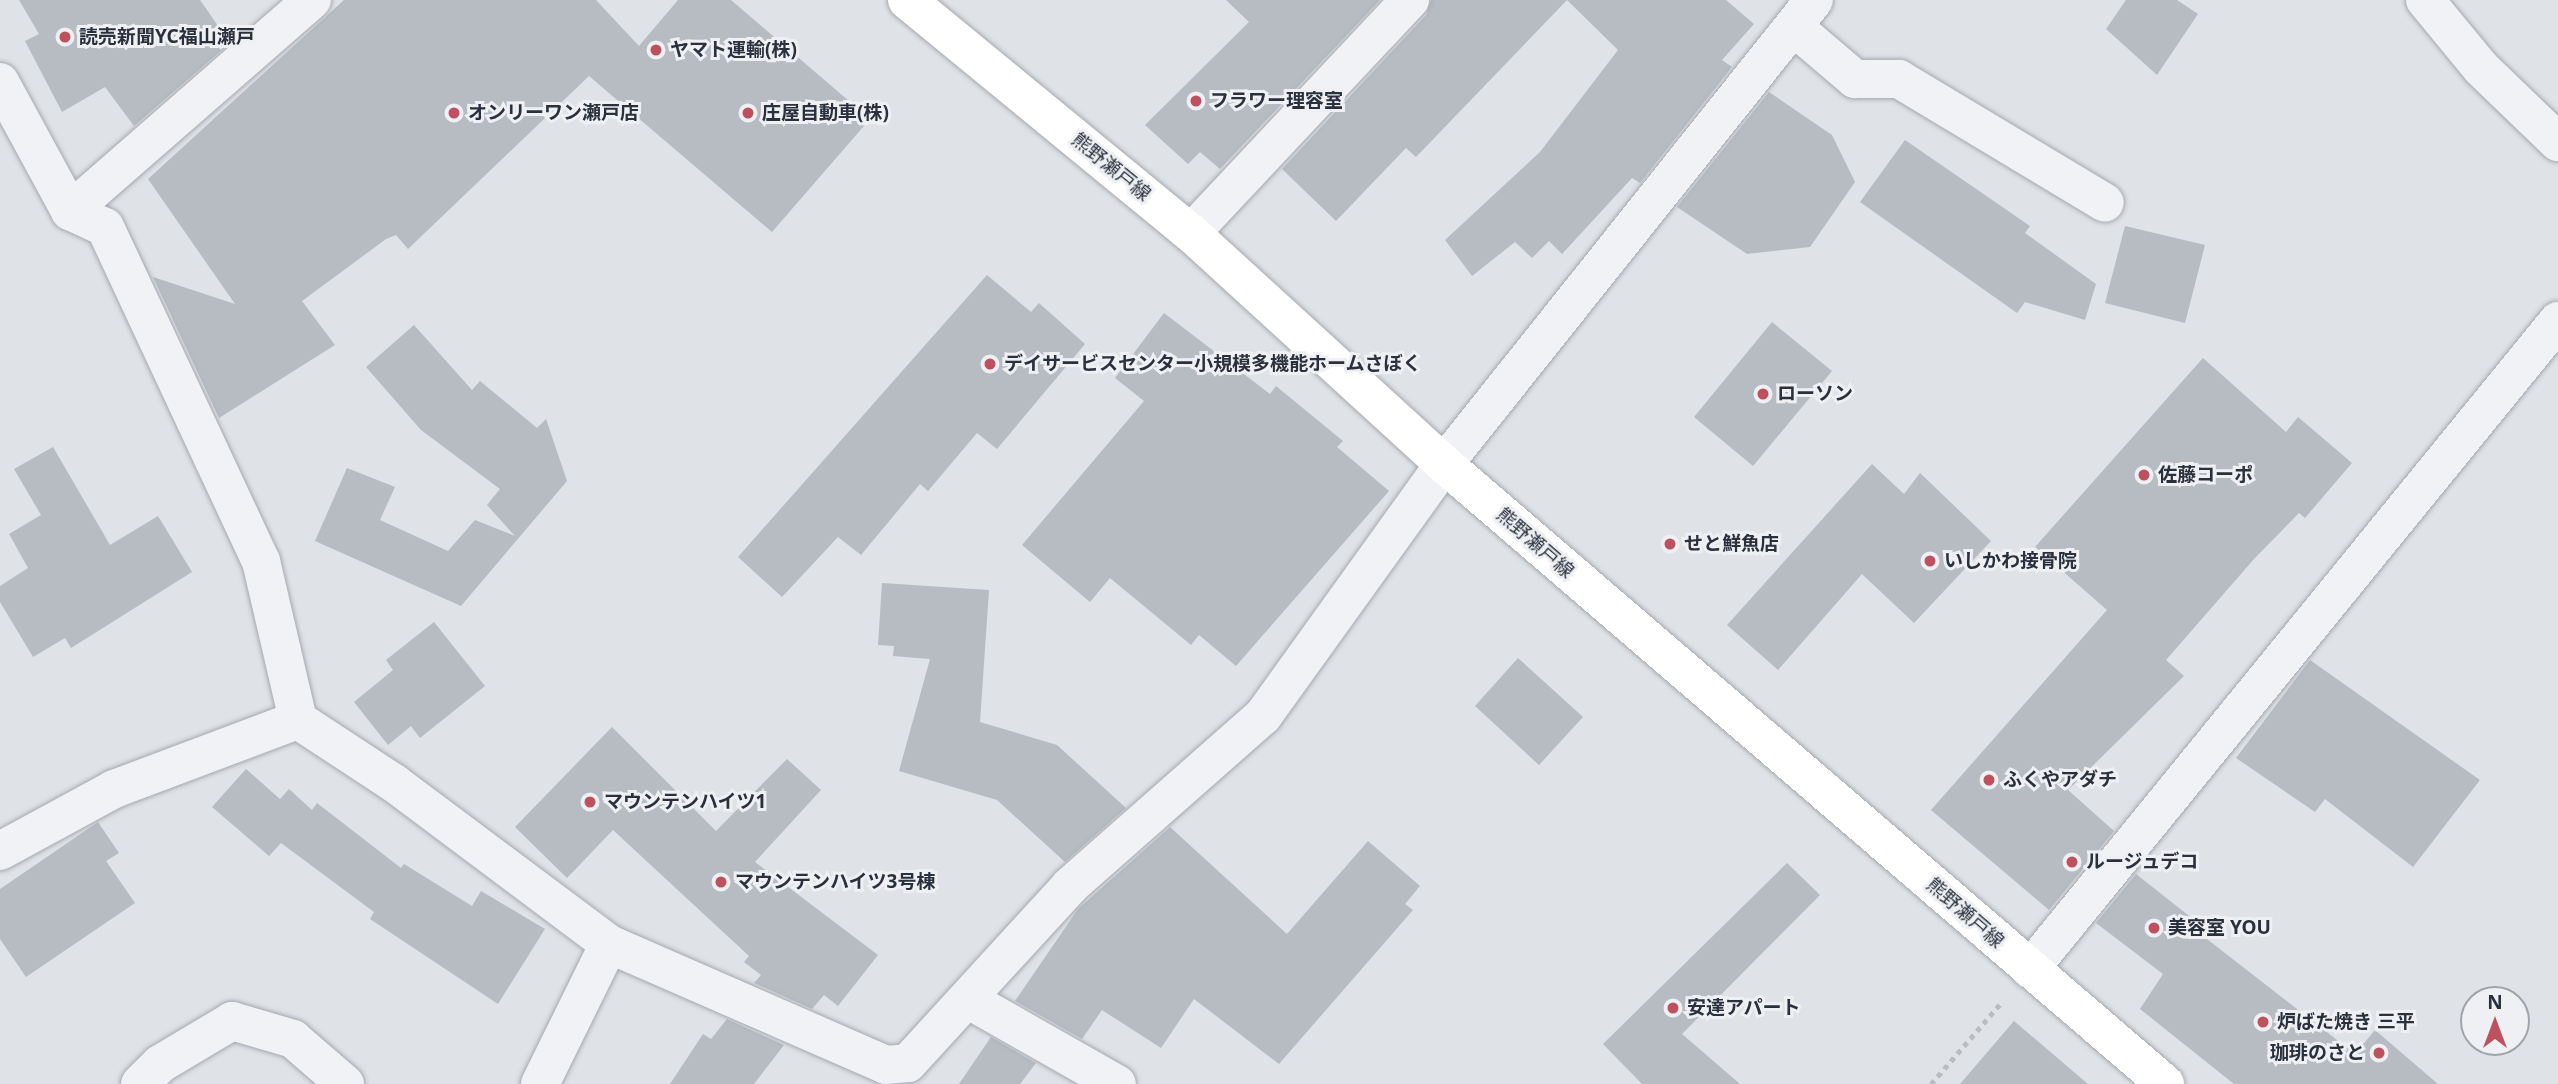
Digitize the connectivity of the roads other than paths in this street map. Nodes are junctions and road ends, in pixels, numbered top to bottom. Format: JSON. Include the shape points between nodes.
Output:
{"nodes":[{"id":1,"x":312,"y":0,"type":"edge"},
{"id":2,"x":907,"y":0,"type":"edge"},
{"id":3,"x":1410,"y":0,"type":"edge"},
{"id":4,"x":2425,"y":0,"type":"edge"},
{"id":5,"x":1804,"y":14,"type":"edge"},
{"id":6,"x":0,"y":82,"type":"edge"},
{"id":7,"x":2558,"y":142,"type":"edge"},
{"id":8,"x":2105,"y":203,"type":"dead end"},
{"id":9,"x":70,"y":211,"type":"junction"},
{"id":10,"x":1191,"y":233,"type":"junction"},
{"id":11,"x":2558,"y":321,"type":"edge"},
{"id":12,"x":1444,"y":464,"type":"junction"},
{"id":13,"x":298,"y":720,"type":"junction"},
{"id":14,"x":0,"y":851,"type":"edge"},
{"id":15,"x":609,"y":944,"type":"junction"},
{"id":16,"x":2030,"y":969,"type":"junction"},
{"id":17,"x":969,"y":1000,"type":"junction"},
{"id":18,"x":906,"y":1074,"type":"edge"},
{"id":19,"x":140,"y":1084,"type":"edge"},
{"id":20,"x":345,"y":1084,"type":"edge"},
{"id":21,"x":540,"y":1084,"type":"edge"},
{"id":22,"x":1117,"y":1084,"type":"edge"},
{"id":23,"x":2165,"y":1084,"type":"edge"}],
"edges":[{"from":1,"to":9,"type":"street"},
{"from":2,"to":10,"type":"main road","name":"熊野瀬戸線"},
{"from":3,"to":10,"type":"street"},
{"from":4,"to":7,"type":"street","via":[[2481,68]]},
{"from":5,"to":8,"type":"street","via":[[1855,79],[1899,79]]},
{"from":5,"to":12,"type":"street"},
{"from":6,"to":9,"type":"street"},
{"from":9,"to":13,"type":"street","via":[[105,227],[261,561]]},
{"from":10,"to":12,"type":"main road","name":"熊野瀬戸線"},
{"from":11,"to":16,"type":"street"},
{"from":12,"to":16,"type":"main road","name":"熊野瀬戸線"},
{"from":12,"to":17,"type":"street","via":[[1263,716],[1070,886]]},
{"from":13,"to":14,"type":"street","via":[[114,789]]},
{"from":13,"to":15,"type":"street","via":[[394,783]]},
{"from":15,"to":18,"type":"street"},
{"from":15,"to":21,"type":"street"},
{"from":16,"to":23,"type":"main road","name":"熊野瀬戸線"},
{"from":17,"to":18,"type":"street"},
{"from":17,"to":22,"type":"street"},
{"from":19,"to":20,"type":"street","via":[[160,1064],[232,1021],[293,1039]]}]}
